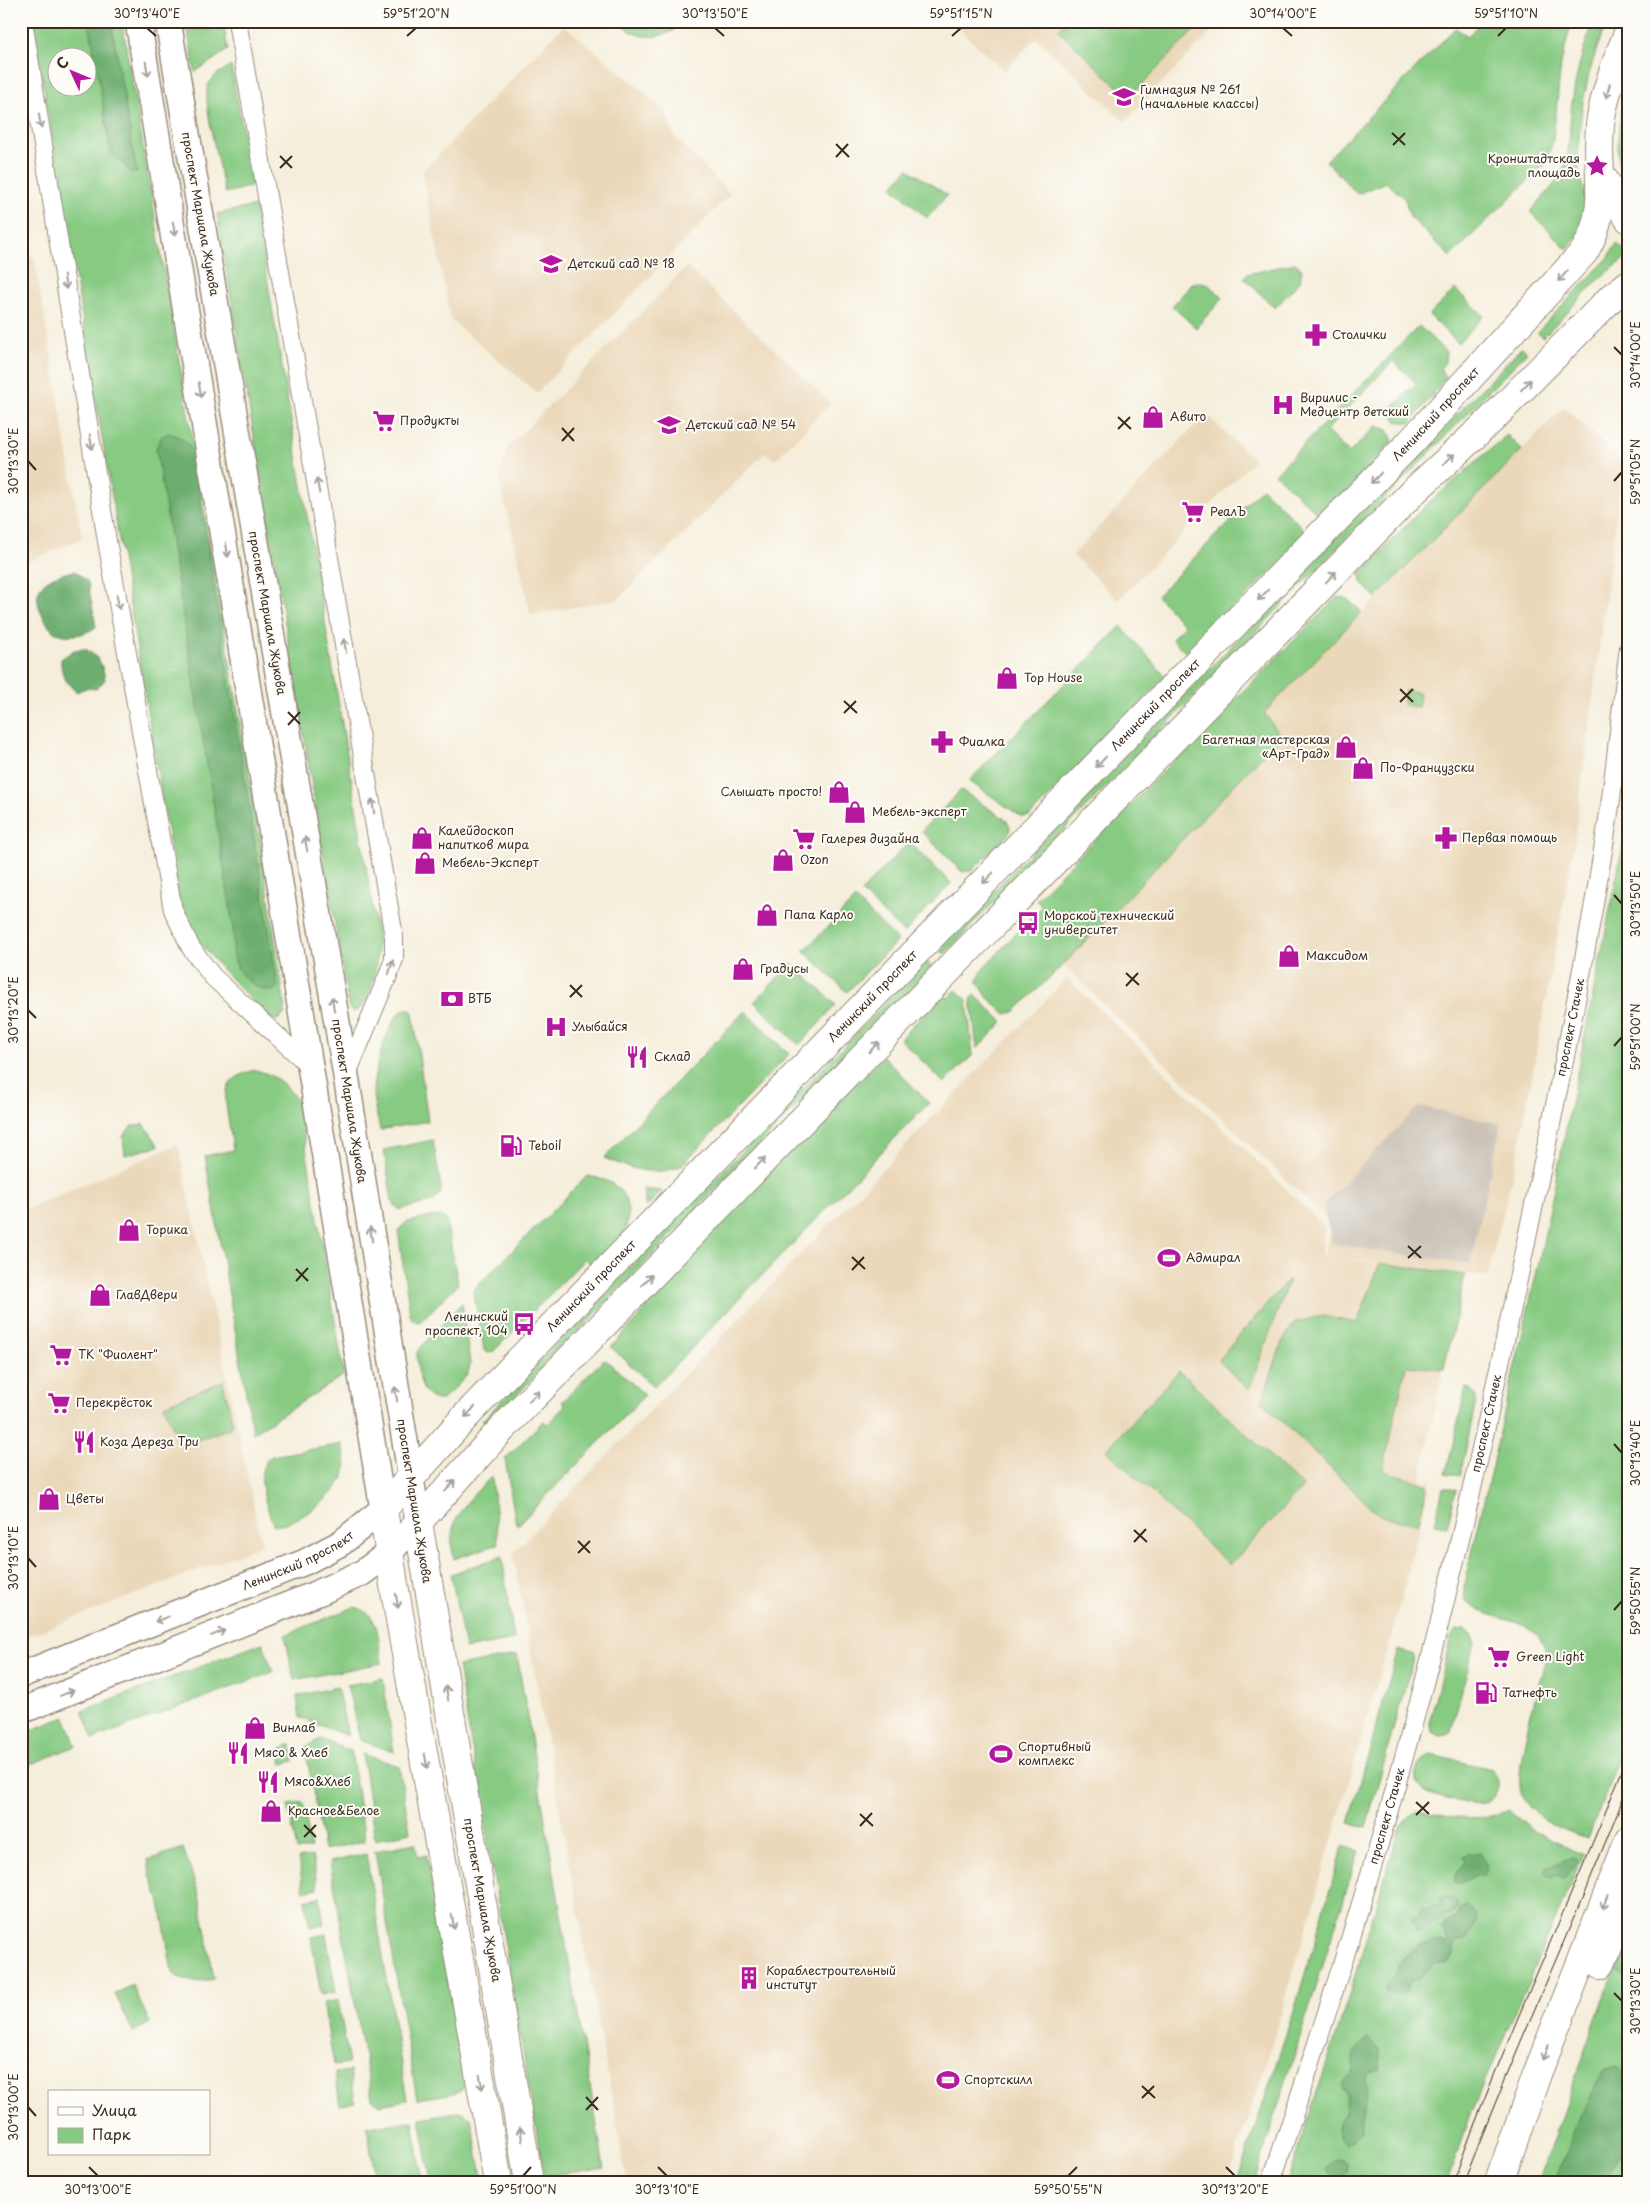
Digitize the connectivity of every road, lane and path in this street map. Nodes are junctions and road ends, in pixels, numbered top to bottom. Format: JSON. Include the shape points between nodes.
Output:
{"nodes":[{"id":1,"x":23,"y":21,"type":"edge"},
{"id":2,"x":138,"y":21,"type":"edge"},
{"id":3,"x":168,"y":21,"type":"edge"},
{"id":4,"x":237,"y":21,"type":"edge"},
{"id":5,"x":1629,"y":31,"type":"edge"},
{"id":6,"x":1600,"y":174,"type":"junction"},
{"id":7,"x":1629,"y":219,"type":"edge"},
{"id":8,"x":1629,"y":284,"type":"edge"},
{"id":9,"x":1629,"y":648,"type":"edge"},
{"id":10,"x":311,"y":1067,"type":"junction"},
{"id":11,"x":346,"y":1076,"type":"junction"},
{"id":12,"x":410,"y":1477,"type":"junction"},
{"id":13,"x":383,"y":1509,"type":"junction"},
{"id":14,"x":418,"y":1522,"type":"junction"},
{"id":15,"x":389,"y":1553,"type":"junction"},
{"id":16,"x":21,"y":1675,"type":"edge"},
{"id":17,"x":21,"y":1710,"type":"edge"},
{"id":18,"x":1629,"y":1840,"type":"edge"},
{"id":19,"x":1629,"y":1897,"type":"edge"},
{"id":20,"x":498,"y":2182,"type":"edge"},
{"id":21,"x":529,"y":2182,"type":"edge"},
{"id":22,"x":1271,"y":2182,"type":"edge"},
{"id":23,"x":1499,"y":2182,"type":"edge"},
{"id":24,"x":1518,"y":2182,"type":"edge"}],
"edges":[{"from":1,"to":10,"type":"street","one_way":true,"via":[[107,541],[173,910],[191,948],[213,977]]},
{"from":2,"to":10,"type":"main road","one_way":true},
{"from":11,"to":3,"type":"main road","name":"проспект Маршала Жукова","one_way":true},
{"from":11,"to":4,"type":"street","one_way":true,"via":[[394,959],[394,937]]},
{"from":5,"to":6,"type":"main road","one_way":true,"via":[[1612,72],[1601,118]]},
{"from":6,"to":7,"type":"main road"},
{"from":6,"to":12,"type":"main road","name":"Ленинский проспект","one_way":true,"via":[[1601,206],[1593,238],[1584,252],[1410,443]]},
{"from":14,"to":8,"type":"main road","one_way":true,"via":[[500,1431],[1400,506],[1491,420],[1612,296]]},
{"from":9,"to":22,"type":"street","name":"проспект Стачек","via":[[1610,806],[1576,993],[1474,1485],[1380,1841]]},
{"from":10,"to":13,"type":"main road"},
{"from":12,"to":11,"type":"main road","name":"проспект Маршала Жукова","one_way":true},
{"from":12,"to":13,"type":"main road","name":"Ленинский проспект"},
{"from":12,"to":14,"type":"main road","name":"проспект Маршала Жукова"},
{"from":13,"to":15,"type":"main road"},
{"from":13,"to":16,"type":"main road","name":"Ленинский проспект","one_way":true,"via":[[341,1543],[305,1562]]},
{"from":14,"to":15,"type":"main road"},
{"from":21,"to":14,"type":"main road","name":"проспект Маршала Жукова","one_way":true},
{"from":17,"to":15,"type":"main road","one_way":true,"via":[[318,1593],[362,1573]]},
{"from":15,"to":20,"type":"main road","one_way":true},
{"from":18,"to":23,"type":"main road","one_way":true,"via":[[1537,2074]]},
{"from":19,"to":24,"type":"main road","via":[[1576,2024]]}]}
